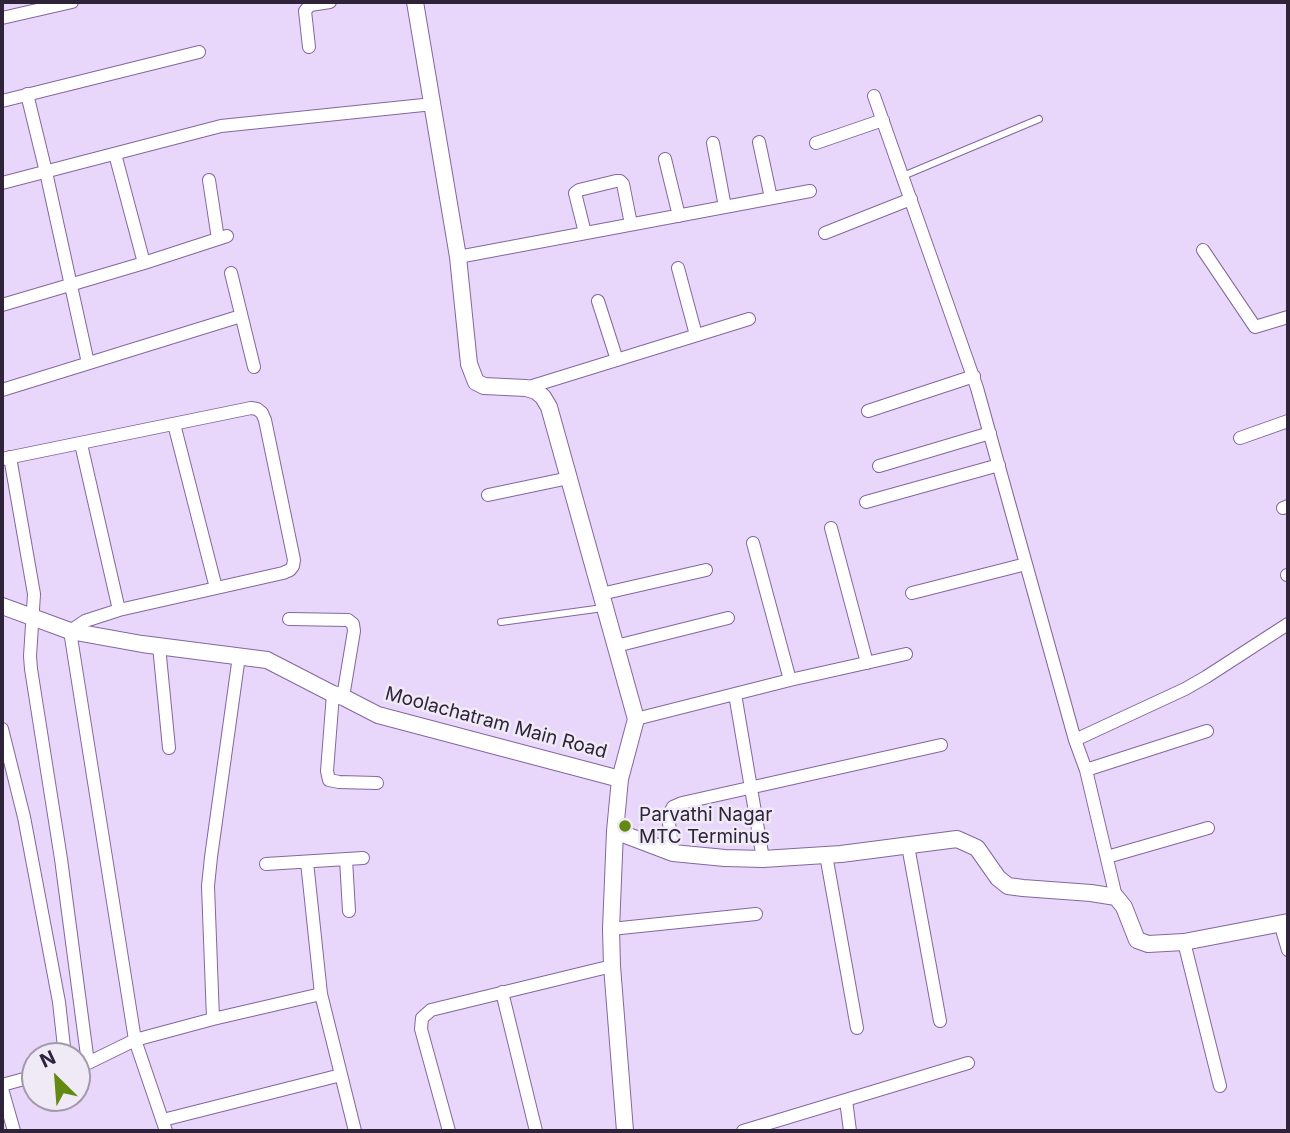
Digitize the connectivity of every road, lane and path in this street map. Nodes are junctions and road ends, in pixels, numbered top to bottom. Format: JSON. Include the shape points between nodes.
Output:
{"nodes":[{"id":1,"x":72,"y":2,"type":"edge"},
{"id":2,"x":330,"y":2,"type":"edge"},
{"id":3,"x":415,"y":2,"type":"edge"},
{"id":4,"x":2,"y":18,"type":"edge"},
{"id":5,"x":309,"y":47,"type":"dead end"},
{"id":6,"x":199,"y":52,"type":"dead end"},
{"id":7,"x":27,"y":94,"type":"junction"},
{"id":8,"x":874,"y":96,"type":"dead end"},
{"id":9,"x":2,"y":101,"type":"edge"},
{"id":10,"x":433,"y":104,"type":"junction"},
{"id":11,"x":1039,"y":118,"type":"dead end"},
{"id":12,"x":883,"y":120,"type":"junction"},
{"id":13,"x":760,"y":142,"type":"dead end"},
{"id":14,"x":713,"y":143,"type":"dead end"},
{"id":15,"x":816,"y":144,"type":"dead end"},
{"id":16,"x":115,"y":154,"type":"junction"},
{"id":17,"x":665,"y":159,"type":"dead end"},
{"id":18,"x":46,"y":172,"type":"junction"},
{"id":19,"x":903,"y":176,"type":"junction"},
{"id":20,"x":209,"y":180,"type":"dead end"},
{"id":21,"x":2,"y":183,"type":"edge"},
{"id":22,"x":810,"y":191,"type":"dead end"},
{"id":23,"x":771,"y":198,"type":"junction"},
{"id":24,"x":911,"y":199,"type":"junction"},
{"id":25,"x":725,"y":207,"type":"junction"},
{"id":26,"x":679,"y":216,"type":"junction"},
{"id":27,"x":631,"y":225,"type":"junction"},
{"id":28,"x":585,"y":233,"type":"junction"},
{"id":29,"x":825,"y":233,"type":"dead end"},
{"id":30,"x":1203,"y":250,"type":"dead end"},
{"id":31,"x":458,"y":257,"type":"junction"},
{"id":32,"x":144,"y":263,"type":"junction"},
{"id":33,"x":678,"y":268,"type":"dead end"},
{"id":34,"x":231,"y":273,"type":"dead end"},
{"id":35,"x":70,"y":285,"type":"junction"},
{"id":36,"x":598,"y":301,"type":"dead end"},
{"id":37,"x":2,"y":305,"type":"edge"},
{"id":38,"x":241,"y":316,"type":"junction"},
{"id":39,"x":1288,"y":317,"type":"edge"},
{"id":40,"x":748,"y":319,"type":"dead end"},
{"id":41,"x":696,"y":335,"type":"junction"},
{"id":42,"x":617,"y":360,"type":"junction"},
{"id":43,"x":88,"y":363,"type":"junction"},
{"id":44,"x":254,"y":367,"type":"dead end"},
{"id":45,"x":974,"y":376,"type":"junction"},
{"id":46,"x":526,"y":388,"type":"junction"},
{"id":47,"x":2,"y":390,"type":"edge"},
{"id":48,"x":868,"y":411,"type":"dead end"},
{"id":49,"x":1288,"y":421,"type":"edge"},
{"id":50,"x":174,"y":424,"type":"junction"},
{"id":51,"x":990,"y":433,"type":"junction"},
{"id":52,"x":1240,"y":438,"type":"dead end"},
{"id":53,"x":81,"y":444,"type":"junction"},
{"id":54,"x":6,"y":458,"type":"edge"},
{"id":55,"x":999,"y":465,"type":"junction"},
{"id":56,"x":879,"y":466,"type":"dead end"},
{"id":57,"x":569,"y":478,"type":"junction"},
{"id":58,"x":488,"y":495,"type":"dead end"},
{"id":59,"x":866,"y":502,"type":"dead end"},
{"id":60,"x":831,"y":528,"type":"dead end"},
{"id":61,"x":753,"y":543,"type":"dead end"},
{"id":62,"x":1026,"y":564,"type":"junction"},
{"id":63,"x":706,"y":570,"type":"dead end"},
{"id":64,"x":216,"y":588,"type":"junction"},
{"id":65,"x":912,"y":593,"type":"dead end"},
{"id":66,"x":603,"y":601,"type":"junction"},
{"id":67,"x":2,"y":606,"type":"edge"},
{"id":68,"x":119,"y":610,"type":"junction"},
{"id":69,"x":33,"y":617,"type":"junction"},
{"id":70,"x":728,"y":618,"type":"dead end"},
{"id":71,"x":289,"y":619,"type":"dead end"},
{"id":72,"x":500,"y":622,"type":"dead end"},
{"id":73,"x":1288,"y":624,"type":"edge"},
{"id":74,"x":70,"y":631,"type":"junction"},
{"id":75,"x":159,"y":646,"type":"junction"},
{"id":76,"x":616,"y":646,"type":"junction"},
{"id":77,"x":906,"y":654,"type":"dead end"},
{"id":78,"x":239,"y":656,"type":"junction"},
{"id":79,"x":867,"y":663,"type":"junction"},
{"id":80,"x":790,"y":680,"type":"junction"},
{"id":81,"x":735,"y":694,"type":"junction"},
{"id":82,"x":338,"y":696,"type":"junction"},
{"id":83,"x":636,"y":719,"type":"junction"},
{"id":84,"x":2,"y":729,"type":"edge"},
{"id":85,"x":1207,"y":731,"type":"dead end"},
{"id":86,"x":1075,"y":740,"type":"junction"},
{"id":87,"x":4,"y":744,"type":"edge"},
{"id":88,"x":941,"y":745,"type":"dead end"},
{"id":89,"x":169,"y":748,"type":"dead end"},
{"id":90,"x":1086,"y":770,"type":"junction"},
{"id":91,"x":620,"y":779,"type":"junction"},
{"id":92,"x":377,"y":783,"type":"dead end"},
{"id":93,"x":750,"y":787,"type":"junction"},
{"id":94,"x":1209,"y":828,"type":"dead end"},
{"id":95,"x":615,"y":831,"type":"junction"},
{"id":96,"x":908,"y":846,"type":"junction"},
{"id":97,"x":673,"y":853,"type":"junction"},
{"id":98,"x":826,"y":855,"type":"junction"},
{"id":99,"x":1107,"y":857,"type":"junction"},
{"id":100,"x":363,"y":858,"type":"dead end"},
{"id":101,"x":346,"y":859,"type":"junction"},
{"id":102,"x":763,"y":859,"type":"junction"},
{"id":103,"x":307,"y":862,"type":"junction"},
{"id":104,"x":267,"y":864,"type":"dead end"},
{"id":105,"x":1116,"y":897,"type":"junction"},
{"id":106,"x":349,"y":911,"type":"dead end"},
{"id":107,"x":756,"y":915,"type":"dead end"},
{"id":108,"x":1284,"y":922,"type":"edge"},
{"id":109,"x":611,"y":929,"type":"junction"},
{"id":110,"x":1184,"y":942,"type":"junction"},
{"id":111,"x":1288,"y":950,"type":"edge"},
{"id":112,"x":612,"y":967,"type":"junction"},
{"id":113,"x":502,"y":992,"type":"junction"},
{"id":114,"x":321,"y":994,"type":"junction"},
{"id":115,"x":213,"y":1019,"type":"junction"},
{"id":116,"x":940,"y":1021,"type":"dead end"},
{"id":117,"x":857,"y":1028,"type":"dead end"},
{"id":118,"x":135,"y":1041,"type":"junction"},
{"id":119,"x":63,"y":1042,"type":"edge"},
{"id":120,"x":81,"y":1042,"type":"edge"},
{"id":121,"x":91,"y":1061,"type":"edge"},
{"id":122,"x":968,"y":1063,"type":"dead end"},
{"id":123,"x":341,"y":1075,"type":"junction"},
{"id":124,"x":21,"y":1081,"type":"edge"},
{"id":125,"x":1220,"y":1086,"type":"dead end"},
{"id":126,"x":2,"y":1087,"type":"edge"},
{"id":127,"x":846,"y":1100,"type":"junction"},
{"id":128,"x":164,"y":1126,"type":"edge"},
{"id":129,"x":14,"y":1131,"type":"edge"},
{"id":130,"x":355,"y":1131,"type":"edge"},
{"id":131,"x":449,"y":1131,"type":"edge"},
{"id":132,"x":536,"y":1131,"type":"edge"},
{"id":133,"x":625,"y":1131,"type":"edge"},
{"id":134,"x":743,"y":1131,"type":"edge"},
{"id":135,"x":850,"y":1131,"type":"edge"}],
"edges":[{"from":1,"to":4,"type":"street"},
{"from":2,"to":5,"type":"street","via":[[310,5],[305,11]]},
{"from":3,"to":10,"type":"street"},
{"from":6,"to":7,"type":"street"},
{"from":7,"to":9,"type":"street"},
{"from":7,"to":18,"type":"street"},
{"from":8,"to":12,"type":"street"},
{"from":10,"to":16,"type":"street","via":[[221,127]]},
{"from":10,"to":31,"type":"street"},
{"from":11,"to":19,"type":"lane"},
{"from":12,"to":15,"type":"street"},
{"from":12,"to":19,"type":"street"},
{"from":13,"to":23,"type":"street"},
{"from":14,"to":25,"type":"street"},
{"from":16,"to":18,"type":"street"},
{"from":16,"to":32,"type":"street"},
{"from":17,"to":26,"type":"street"},
{"from":18,"to":21,"type":"street"},
{"from":18,"to":35,"type":"street"},
{"from":19,"to":24,"type":"street"},
{"from":20,"to":32,"type":"street","via":[[222,238]]},
{"from":22,"to":23,"type":"street"},
{"from":23,"to":25,"type":"street"},
{"from":24,"to":29,"type":"street"},
{"from":24,"to":45,"type":"street"},
{"from":25,"to":26,"type":"street"},
{"from":26,"to":27,"type":"street"},
{"from":27,"to":28,"type":"street"},
{"from":27,"to":28,"type":"street","via":[[623,184],[616,181],[575,193]]},
{"from":28,"to":31,"type":"street"},
{"from":30,"to":39,"type":"street","via":[[1255,327]]},
{"from":31,"to":46,"type":"street","via":[[472,374],[484,386]]},
{"from":32,"to":35,"type":"street"},
{"from":33,"to":41,"type":"street"},
{"from":34,"to":38,"type":"street"},
{"from":35,"to":37,"type":"street"},
{"from":35,"to":43,"type":"street"},
{"from":36,"to":42,"type":"street"},
{"from":38,"to":43,"type":"street"},
{"from":38,"to":44,"type":"street"},
{"from":40,"to":41,"type":"street"},
{"from":41,"to":42,"type":"street"},
{"from":42,"to":46,"type":"street"},
{"from":43,"to":47,"type":"street"},
{"from":45,"to":48,"type":"street"},
{"from":45,"to":51,"type":"street"},
{"from":46,"to":57,"type":"street","via":[[536,391],[549,407]]},
{"from":49,"to":52,"type":"street"},
{"from":50,"to":53,"type":"street"},
{"from":50,"to":64,"type":"street"},
{"from":50,"to":64,"type":"street","via":[[251,408],[264,419],[293,566],[283,573]]},
{"from":51,"to":55,"type":"street"},
{"from":51,"to":56,"type":"street"},
{"from":53,"to":54,"type":"street"},
{"from":53,"to":68,"type":"street"},
{"from":54,"to":69,"type":"street","via":[[34,594]]},
{"from":55,"to":59,"type":"street"},
{"from":55,"to":62,"type":"street"},
{"from":57,"to":58,"type":"street"},
{"from":57,"to":66,"type":"street"},
{"from":60,"to":79,"type":"street"},
{"from":61,"to":80,"type":"street"},
{"from":62,"to":65,"type":"street"},
{"from":62,"to":86,"type":"street"},
{"from":63,"to":66,"type":"street"},
{"from":64,"to":68,"type":"street"},
{"from":66,"to":72,"type":"lane"},
{"from":66,"to":76,"type":"street"},
{"from":67,"to":69,"type":"street","name":"Moolachatram Main Road"},
{"from":68,"to":74,"type":"street"},
{"from":69,"to":74,"type":"street","name":"Moolachatram Main Road"},
{"from":69,"to":120,"type":"street","via":[[31,669],[61,859]]},
{"from":70,"to":76,"type":"street"},
{"from":71,"to":82,"type":"street","via":[[348,620],[353,624]]},
{"from":73,"to":86,"type":"street","via":[[1206,677]]},
{"from":74,"to":75,"type":"street","name":"Moolachatram Main Road"},
{"from":74,"to":118,"type":"street"},
{"from":75,"to":78,"type":"street","name":"Moolachatram Main Road"},
{"from":75,"to":89,"type":"street"},
{"from":76,"to":83,"type":"street"},
{"from":77,"to":79,"type":"street"},
{"from":78,"to":82,"type":"street","name":"Moolachatram Main Road","via":[[267,660]]},
{"from":78,"to":115,"type":"street","via":[[208,886]]},
{"from":79,"to":80,"type":"street"},
{"from":80,"to":81,"type":"street"},
{"from":81,"to":83,"type":"street"},
{"from":81,"to":93,"type":"street"},
{"from":82,"to":91,"type":"street","name":"Moolachatram Main Road","via":[[378,715]]},
{"from":82,"to":92,"type":"street","via":[[329,780]]},
{"from":83,"to":91,"type":"street"},
{"from":84,"to":87,"type":"street"},
{"from":85,"to":90,"type":"street"},
{"from":86,"to":90,"type":"street"},
{"from":87,"to":119,"type":"street","via":[[24,817]]},
{"from":88,"to":93,"type":"street"},
{"from":90,"to":99,"type":"street"},
{"from":91,"to":95,"type":"street"},
{"from":93,"to":97,"type":"street","via":[[673,807],[668,816]]},
{"from":93,"to":102,"type":"street"},
{"from":94,"to":99,"type":"street"},
{"from":95,"to":97,"type":"street"},
{"from":95,"to":109,"type":"street"},
{"from":96,"to":98,"type":"street"},
{"from":96,"to":105,"type":"street","via":[[957,839],[977,849],[1008,886]]},
{"from":96,"to":116,"type":"street"},
{"from":97,"to":102,"type":"street"},
{"from":98,"to":102,"type":"street"},
{"from":98,"to":117,"type":"street"},
{"from":99,"to":105,"type":"street"},
{"from":100,"to":101,"type":"street"},
{"from":101,"to":103,"type":"street"},
{"from":101,"to":106,"type":"street"},
{"from":103,"to":104,"type":"street"},
{"from":103,"to":114,"type":"street"},
{"from":105,"to":110,"type":"street","via":[[1137,940],[1148,944]]},
{"from":107,"to":109,"type":"street"},
{"from":108,"to":110,"type":"street"},
{"from":108,"to":111,"type":"street"},
{"from":109,"to":112,"type":"street"},
{"from":110,"to":125,"type":"street"},
{"from":112,"to":113,"type":"street"},
{"from":112,"to":133,"type":"street"},
{"from":113,"to":131,"type":"street","via":[[431,1010],[422,1018],[421,1029]]},
{"from":113,"to":132,"type":"street"},
{"from":114,"to":115,"type":"street"},
{"from":114,"to":123,"type":"street"},
{"from":115,"to":118,"type":"street"},
{"from":118,"to":121,"type":"street"},
{"from":118,"to":128,"type":"street"},
{"from":122,"to":127,"type":"street"},
{"from":123,"to":128,"type":"street"},
{"from":123,"to":130,"type":"street"},
{"from":124,"to":126,"type":"street"},
{"from":126,"to":129,"type":"street"},
{"from":127,"to":134,"type":"street"},
{"from":127,"to":135,"type":"street"}]}
